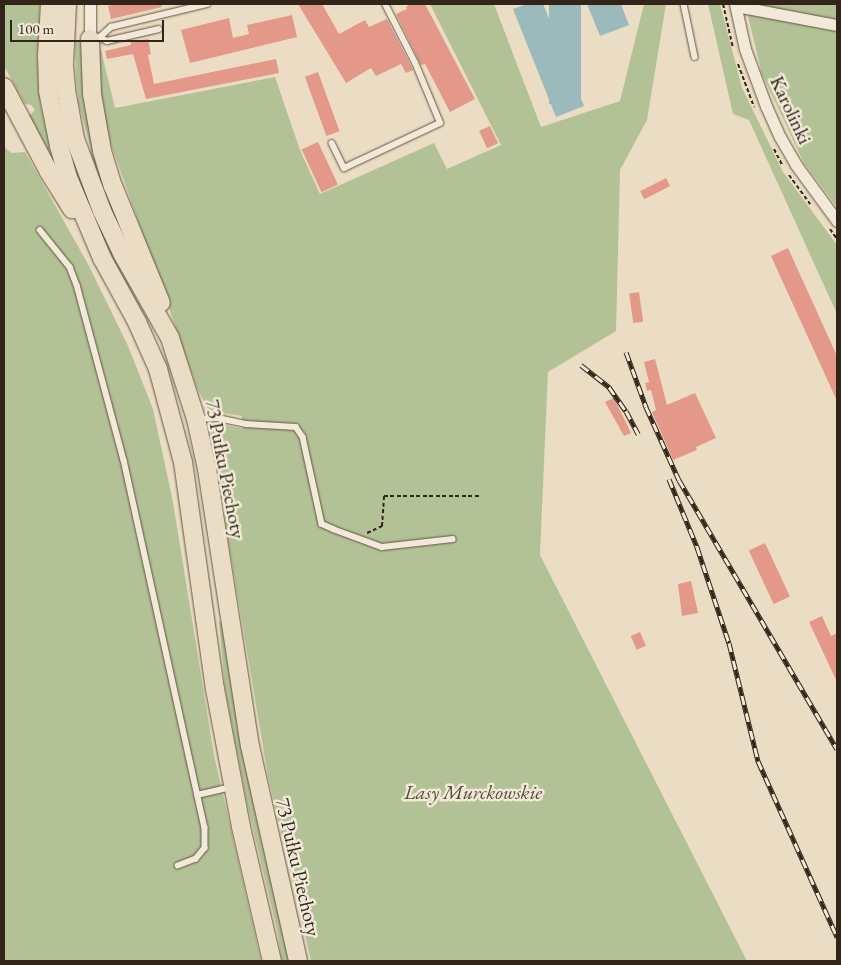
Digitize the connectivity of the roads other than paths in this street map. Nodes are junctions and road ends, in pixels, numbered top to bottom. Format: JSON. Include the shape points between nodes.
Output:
{"nodes":[{"id":1,"x":50,"y":4,"type":"edge"},
{"id":2,"x":67,"y":4,"type":"edge"},
{"id":3,"x":90,"y":4,"type":"edge"},
{"id":4,"x":207,"y":4,"type":"edge"},
{"id":5,"x":385,"y":4,"type":"edge"},
{"id":6,"x":684,"y":4,"type":"edge"},
{"id":7,"x":736,"y":5,"type":"edge"},
{"id":8,"x":837,"y":25,"type":"edge"},
{"id":9,"x":159,"y":30,"type":"dead end"},
{"id":10,"x":95,"y":38,"type":"junction"},
{"id":11,"x":694,"y":57,"type":"dead end"},
{"id":12,"x":7,"y":94,"type":"edge"},
{"id":13,"x":332,"y":143,"type":"dead end"},
{"id":14,"x":837,"y":221,"type":"edge"},
{"id":15,"x":40,"y":230,"type":"dead end"},
{"id":16,"x":102,"y":258,"type":"junction"},
{"id":17,"x":170,"y":338,"type":"junction"},
{"id":18,"x":196,"y":419,"type":"junction"},
{"id":19,"x":453,"y":539,"type":"dead end"},
{"id":20,"x":234,"y":786,"type":"junction"},
{"id":21,"x":197,"y":795,"type":"junction"},
{"id":22,"x":178,"y":866,"type":"dead end"},
{"id":23,"x":272,"y":961,"type":"edge"},
{"id":24,"x":298,"y":961,"type":"edge"}],
"edges":[{"from":1,"to":16,"type":"main road","name":"73 Pułku Piechoty","via":[[47,64],[52,121],[69,180]]},
{"from":2,"to":17,"type":"main road","name":"73 Pułku Piechoty","via":[[64,65],[75,139],[122,254]]},
{"from":3,"to":10,"type":"street"},
{"from":4,"to":10,"type":"lane","via":[[111,27]]},
{"from":5,"to":13,"type":"lane","via":[[440,123],[344,168]]},
{"from":6,"to":11,"type":"lane"},
{"from":7,"to":8,"type":"street"},
{"from":7,"to":14,"type":"street","name":"Karolinki","via":[[752,71],[780,137]]},
{"from":9,"to":10,"type":"lane","via":[[107,41]]},
{"from":10,"to":17,"type":"main road","via":[[92,94],[102,151],[159,299]]},
{"from":12,"to":16,"type":"main road","via":[[49,172]]},
{"from":15,"to":21,"type":"lane","via":[[70,267],[78,285],[124,460]]},
{"from":16,"to":20,"type":"main road","name":"73 Pułku Piechoty","via":[[137,322],[171,410],[192,518],[215,689]]},
{"from":17,"to":18,"type":"main road","name":"73 Pułku Piechoty"},
{"from":18,"to":19,"type":"lane","via":[[218,418],[246,424],[296,427],[303,436],[322,524],[382,547]]},
{"from":18,"to":24,"type":"main road","name":"73 Pułku Piechoty","via":[[207,468],[250,746]]},
{"from":20,"to":21,"type":"lane"},
{"from":20,"to":23,"type":"main road","name":"73 Pułku Piechoty"},
{"from":21,"to":22,"type":"lane","via":[[205,826],[205,848],[196,859]]}]}
